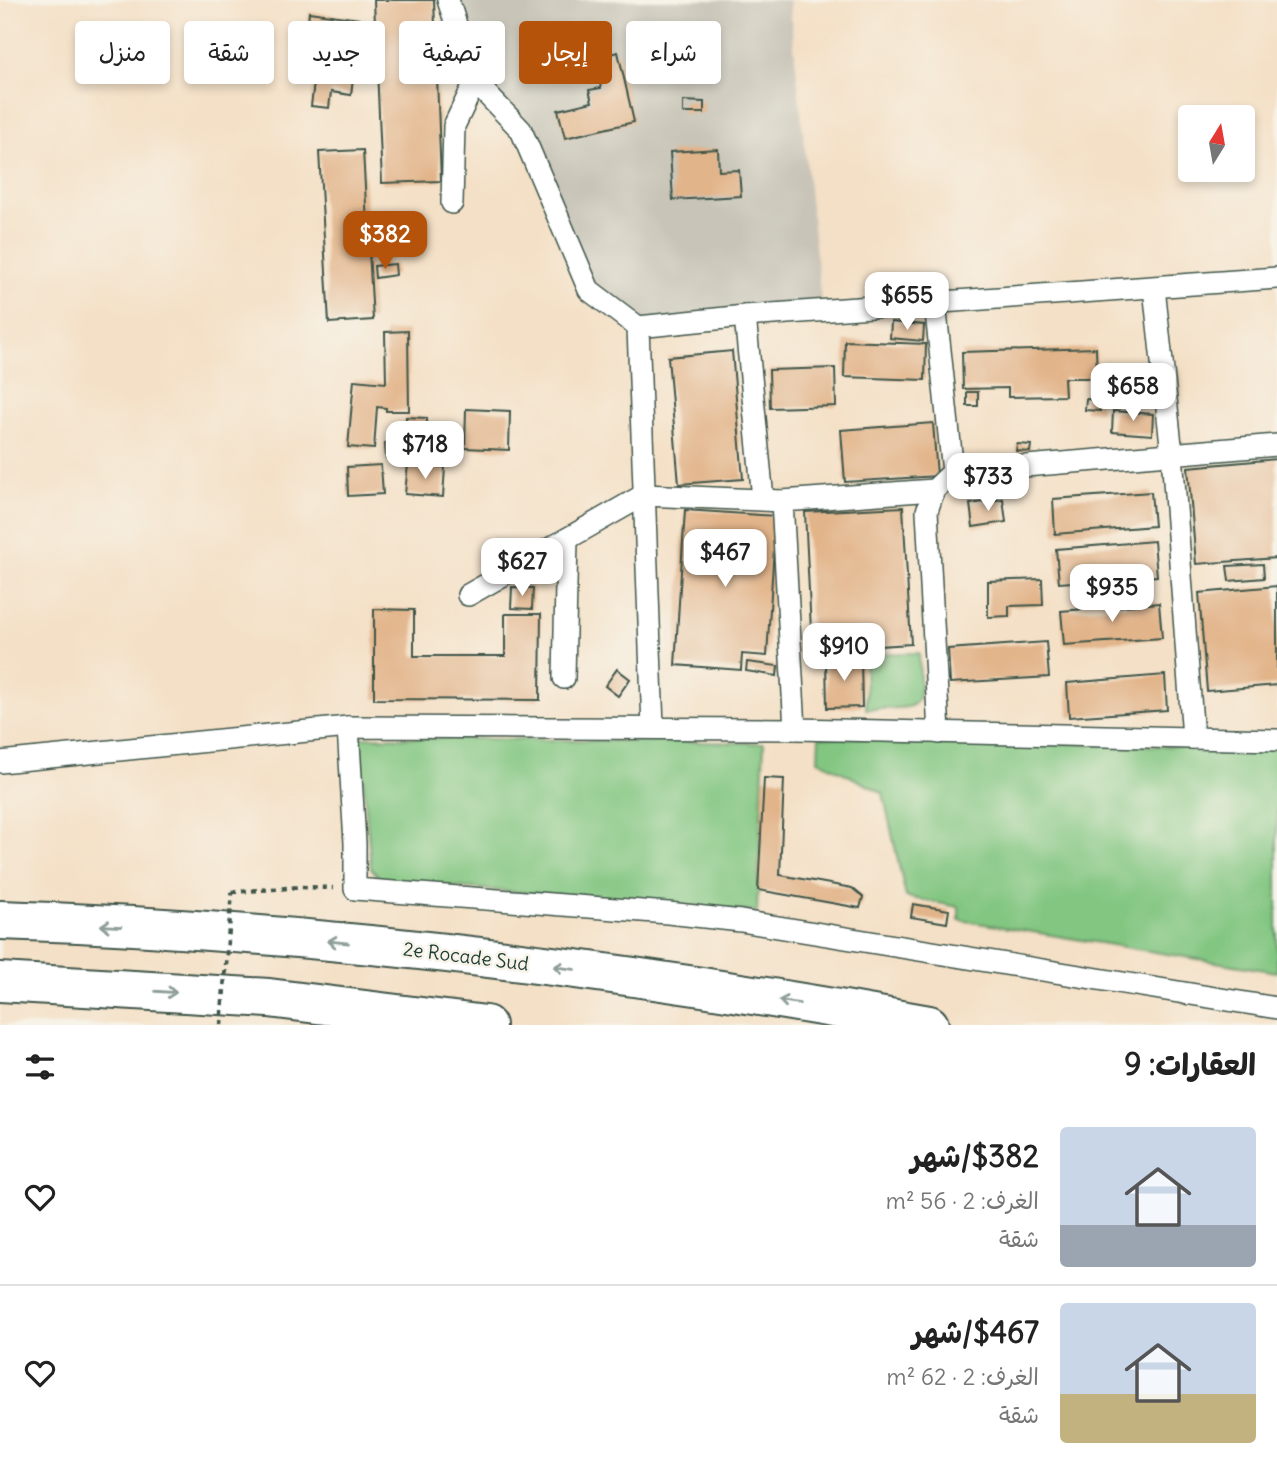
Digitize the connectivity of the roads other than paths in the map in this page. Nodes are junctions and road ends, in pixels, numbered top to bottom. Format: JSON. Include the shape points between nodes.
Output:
{"nodes":[{"id":1,"x":448,"y":0,"type":"edge"},
{"id":2,"x":455,"y":21,"type":"edge"},
{"id":3,"x":474,"y":84,"type":"edge"},
{"id":4,"x":477,"y":84,"type":"edge"},
{"id":5,"x":452,"y":203,"type":"dead end"},
{"id":6,"x":1277,"y":278,"type":"edge"},
{"id":7,"x":1154,"y":288,"type":"junction"},
{"id":8,"x":935,"y":303,"type":"junction"},
{"id":9,"x":745,"y":316,"type":"junction"},
{"id":10,"x":638,"y":327,"type":"junction"},
{"id":11,"x":1277,"y":445,"type":"edge"},
{"id":12,"x":1172,"y":454,"type":"junction"},
{"id":13,"x":953,"y":472,"type":"junction"},
{"id":14,"x":934,"y":490,"type":"junction"},
{"id":15,"x":645,"y":495,"type":"junction"},
{"id":16,"x":772,"y":500,"type":"junction"},
{"id":17,"x":567,"y":539,"type":"junction"},
{"id":18,"x":468,"y":595,"type":"dead end"},
{"id":19,"x":564,"y":678,"type":"dead end"},
{"id":20,"x":348,"y":727,"type":"junction"},
{"id":21,"x":653,"y":728,"type":"junction"},
{"id":22,"x":795,"y":729,"type":"junction"},
{"id":23,"x":939,"y":733,"type":"junction"},
{"id":24,"x":1193,"y":738,"type":"junction"},
{"id":25,"x":1277,"y":740,"type":"edge"},
{"id":26,"x":0,"y":762,"type":"edge"},
{"id":27,"x":0,"y":920,"type":"edge"},
{"id":28,"x":0,"y":982,"type":"edge"},
{"id":29,"x":1277,"y":1008,"type":"edge"},
{"id":30,"x":486,"y":1025,"type":"edge"},
{"id":31,"x":929,"y":1025,"type":"edge"}],
"edges":[{"from":1,"to":2,"type":"street"},
{"from":3,"to":5,"type":"street","via":[[454,125]]},
{"from":4,"to":10,"type":"street","via":[[522,130],[589,290]]},
{"from":6,"to":7,"type":"street"},
{"from":7,"to":8,"type":"street"},
{"from":7,"to":12,"type":"street"},
{"from":8,"to":9,"type":"street"},
{"from":8,"to":13,"type":"street"},
{"from":9,"to":10,"type":"street"},
{"from":9,"to":16,"type":"street"},
{"from":10,"to":15,"type":"street"},
{"from":11,"to":12,"type":"street"},
{"from":12,"to":13,"type":"street"},
{"from":12,"to":24,"type":"street"},
{"from":13,"to":14,"type":"street"},
{"from":14,"to":16,"type":"street"},
{"from":14,"to":23,"type":"street","via":[[927,511]]},
{"from":15,"to":16,"type":"street"},
{"from":15,"to":17,"type":"street"},
{"from":15,"to":21,"type":"street"},
{"from":16,"to":22,"type":"street"},
{"from":17,"to":18,"type":"street"},
{"from":17,"to":19,"type":"street"},
{"from":20,"to":21,"type":"street"},
{"from":20,"to":26,"type":"street"},
{"from":20,"to":29,"type":"street","via":[[355,889],[741,921]]},
{"from":21,"to":22,"type":"street"},
{"from":22,"to":23,"type":"street"},
{"from":23,"to":24,"type":"street"},
{"from":24,"to":25,"type":"street"},
{"from":31,"to":27,"type":"highway","name":"2e Rocade Sud","one_way":true,"via":[[506,960],[328,941]]},
{"from":28,"to":30,"type":"highway","one_way":true,"via":[[269,998]]}]}
